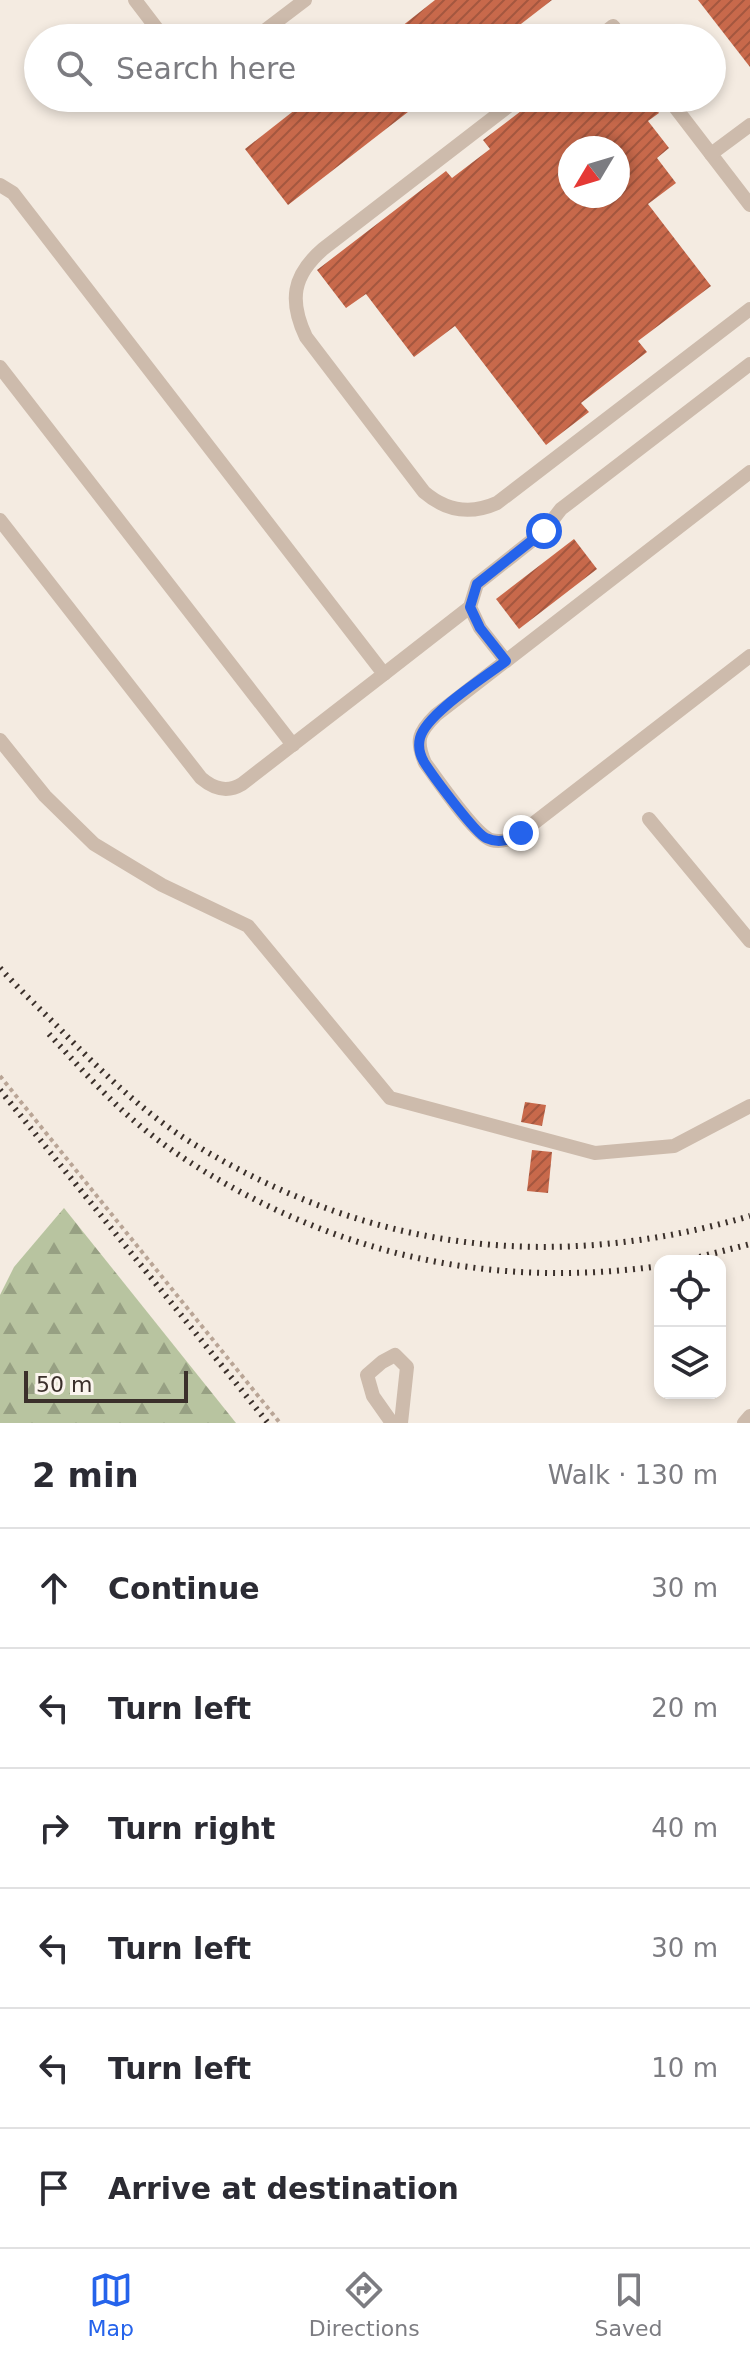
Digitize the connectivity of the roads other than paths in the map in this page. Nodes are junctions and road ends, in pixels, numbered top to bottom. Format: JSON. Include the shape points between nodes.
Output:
{"nodes":[{"id":1,"x":135,"y":0,"type":"edge"},
{"id":2,"x":305,"y":0,"type":"edge"},
{"id":3,"x":153,"y":24,"type":"edge"},
{"id":4,"x":273,"y":24,"type":"edge"},
{"id":5,"x":501,"y":112,"type":"edge"},
{"id":6,"x":679,"y":112,"type":"edge"},
{"id":7,"x":750,"y":125,"type":"edge"},
{"id":8,"x":711,"y":154,"type":"junction"},
{"id":9,"x":0,"y":185,"type":"edge"},
{"id":10,"x":750,"y":205,"type":"edge"},
{"id":11,"x":750,"y":309,"type":"edge"},
{"id":12,"x":750,"y":364,"type":"edge"},
{"id":13,"x":0,"y":367,"type":"edge"},
{"id":14,"x":750,"y":472,"type":"edge"},
{"id":15,"x":0,"y":520,"type":"edge"},
{"id":16,"x":470,"y":607,"type":"junction"},
{"id":17,"x":750,"y":656,"type":"edge"},
{"id":18,"x":506,"y":661,"type":"junction"},
{"id":19,"x":384,"y":674,"type":"junction"},
{"id":20,"x":0,"y":740,"type":"edge"},
{"id":21,"x":293,"y":745,"type":"junction"},
{"id":22,"x":649,"y":819,"type":"dead end"},
{"id":23,"x":750,"y":941,"type":"edge"},
{"id":24,"x":750,"y":1106,"type":"edge"},
{"id":25,"x":750,"y":1416,"type":"edge"},
{"id":26,"x":392,"y":1423,"type":"edge"},
{"id":27,"x":401,"y":1423,"type":"edge"},
{"id":28,"x":744,"y":1423,"type":"edge"}],
"edges":[{"from":1,"to":3,"type":"lane"},
{"from":2,"to":4,"type":"lane"},
{"from":5,"to":11,"type":"lane","via":[[323,249],[304,268],[296,289],[306,337],[424,492],[457,510],[497,503]]},
{"from":6,"to":8,"type":"lane"},
{"from":7,"to":8,"type":"lane"},
{"from":8,"to":10,"type":"lane"},
{"from":9,"to":19,"type":"lane","via":[[13,193]]},
{"from":12,"to":16,"type":"lane","via":[[561,509],[544,531],[477,584]]},
{"from":13,"to":21,"type":"lane"},
{"from":14,"to":18,"type":"lane"},
{"from":15,"to":21,"type":"lane","via":[[208,785],[236,787]]},
{"from":16,"to":18,"type":"lane"},
{"from":16,"to":19,"type":"lane"},
{"from":17,"to":18,"type":"lane","via":[[521,833],[495,841],[480,834],[425,763],[419,744],[436,715]]},
{"from":19,"to":21,"type":"lane"},
{"from":20,"to":24,"type":"lane","via":[[45,796],[94,844],[162,885],[248,926],[390,1098],[595,1153],[674,1146]]},
{"from":22,"to":23,"type":"lane"},
{"from":25,"to":28,"type":"lane"},
{"from":26,"to":27,"type":"lane","via":[[373,1396],[367,1375],[395,1355],[407,1367]]}]}
